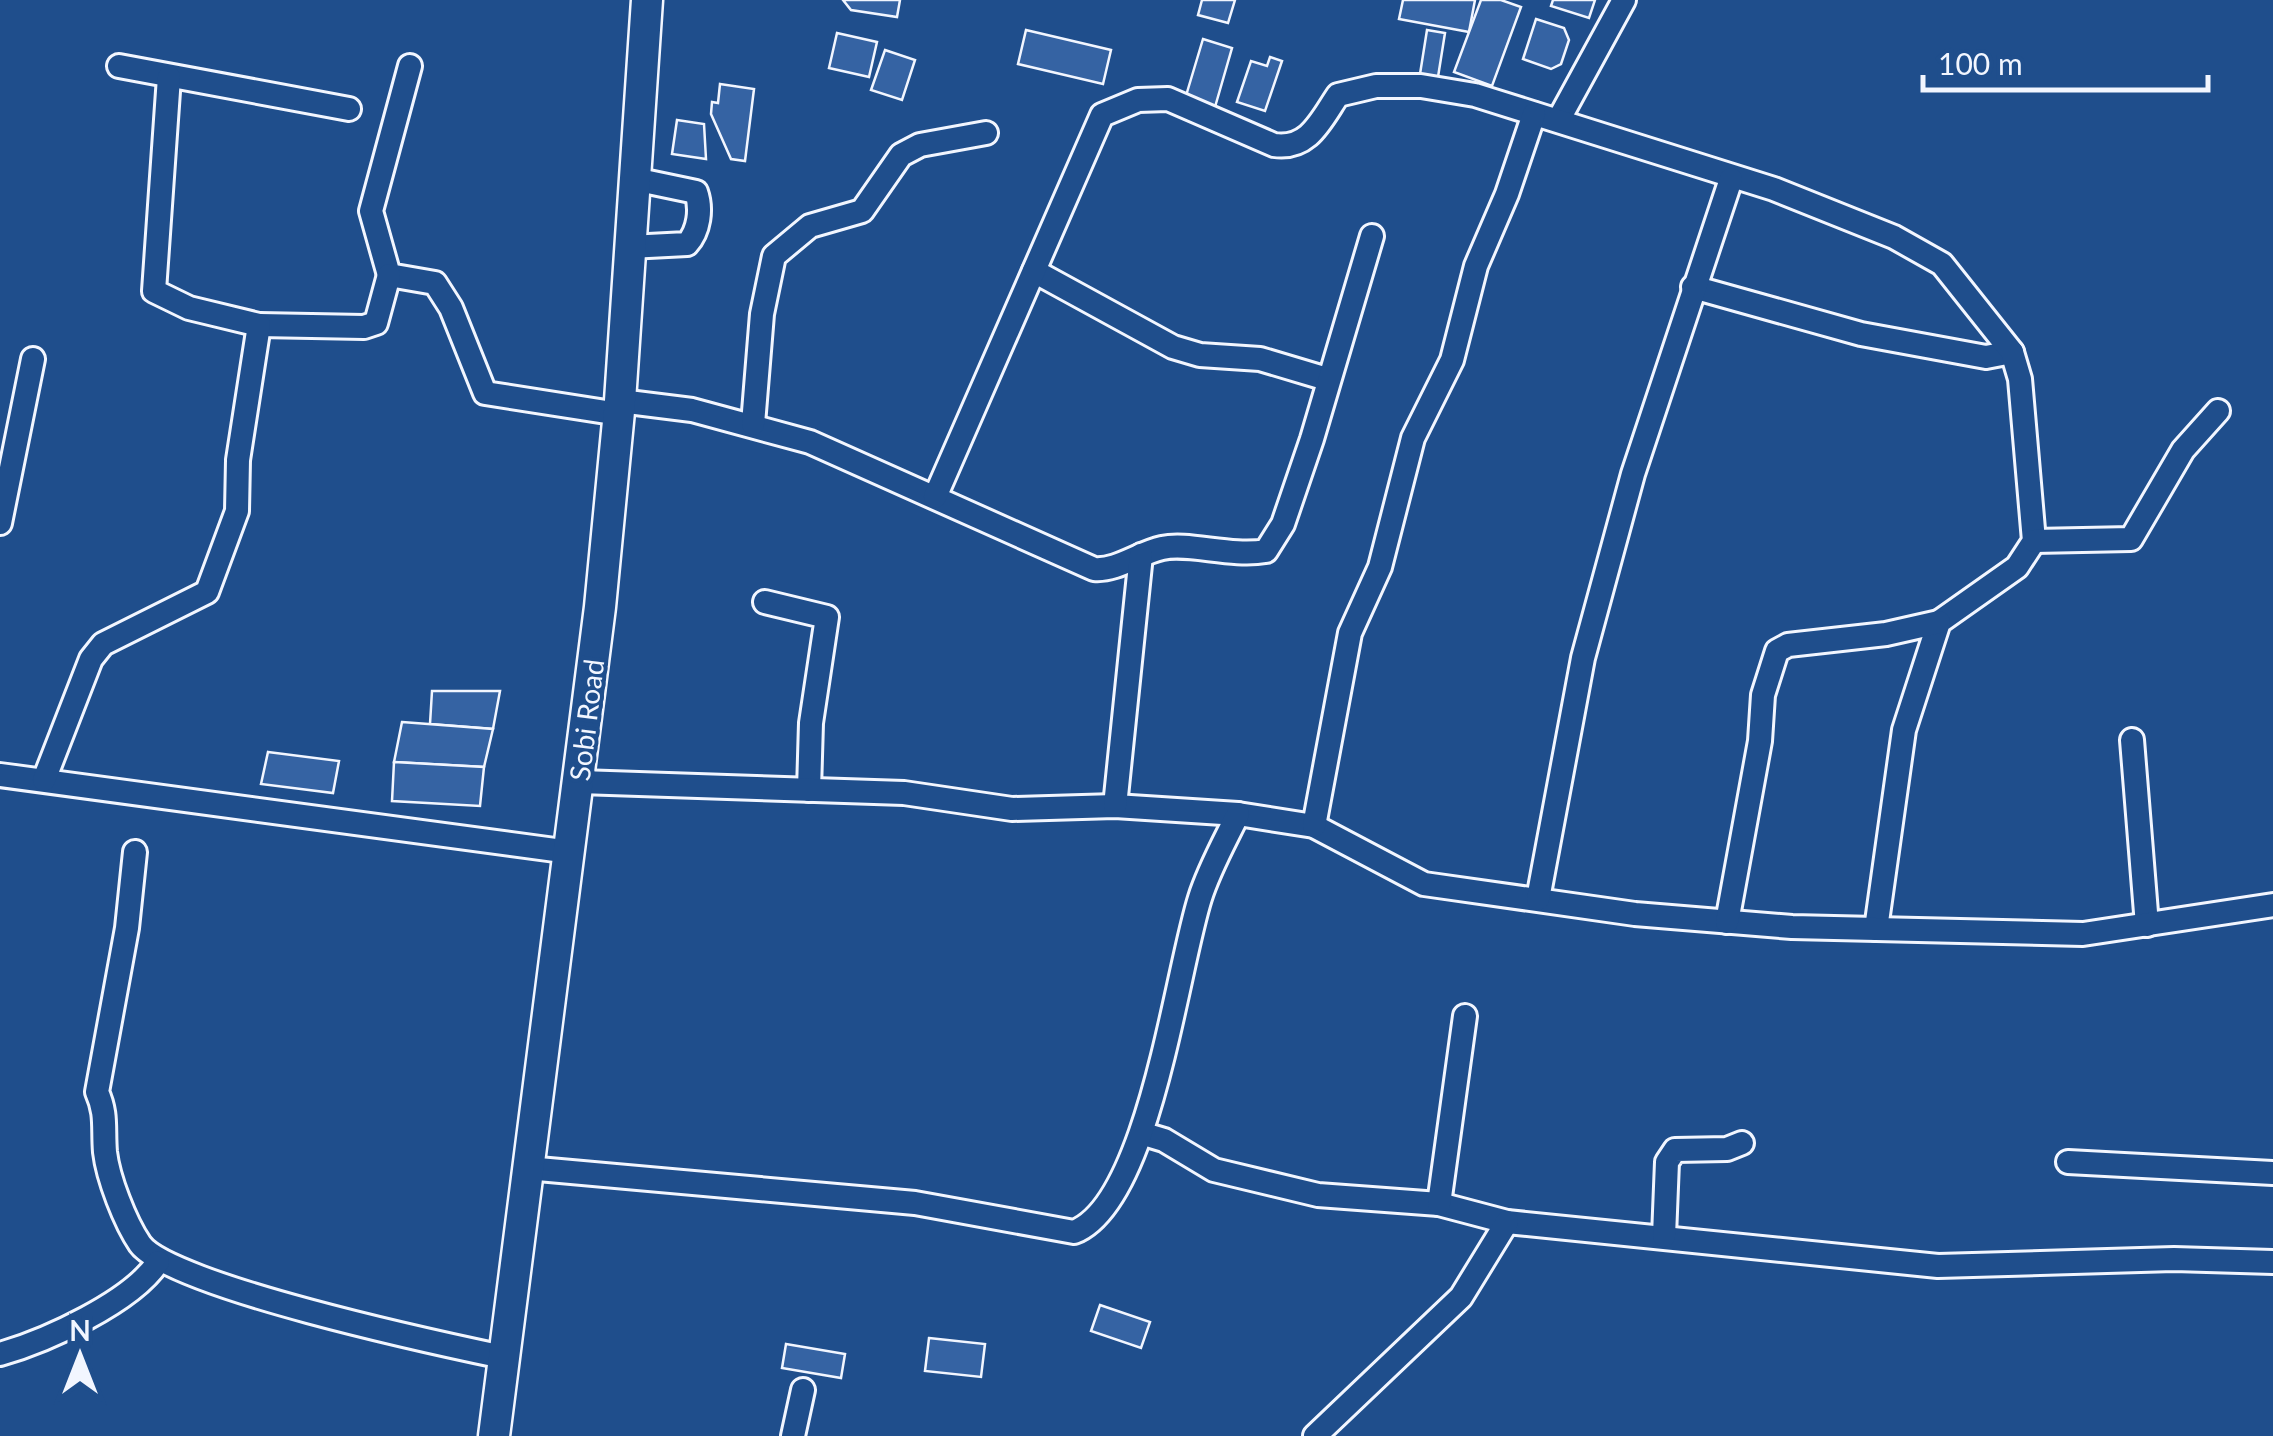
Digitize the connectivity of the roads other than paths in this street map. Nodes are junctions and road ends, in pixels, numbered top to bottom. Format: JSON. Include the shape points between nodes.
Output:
{"nodes":[{"id":1,"x":646,"y":0,"type":"edge"},
{"id":2,"x":1624,"y":0,"type":"edge"},
{"id":3,"x":119,"y":66,"type":"dead end"},
{"id":4,"x":410,"y":66,"type":"dead end"},
{"id":5,"x":169,"y":78,"type":"junction"},
{"id":6,"x":349,"y":109,"type":"dead end"},
{"id":7,"x":1534,"y":114,"type":"junction"},
{"id":8,"x":1559,"y":118,"type":"junction"},
{"id":9,"x":986,"y":133,"type":"dead end"},
{"id":10,"x":1731,"y":178,"type":"junction"},
{"id":11,"x":634,"y":180,"type":"junction"},
{"id":12,"x":1372,"y":236,"type":"dead end"},
{"id":13,"x":629,"y":247,"type":"junction"},
{"id":14,"x":1034,"y":270,"type":"junction"},
{"id":15,"x":388,"y":274,"type":"junction"},
{"id":16,"x":1693,"y":288,"type":"junction"},
{"id":17,"x":260,"y":326,"type":"junction"},
{"id":18,"x":2012,"y":352,"type":"junction"},
{"id":19,"x":33,"y":359,"type":"dead end"},
{"id":20,"x":1327,"y":379,"type":"junction"},
{"id":21,"x":620,"y":407,"type":"junction"},
{"id":22,"x":2218,"y":411,"type":"dead end"},
{"id":23,"x":753,"y":424,"type":"junction"},
{"id":24,"x":7,"y":455,"type":"edge"},
{"id":25,"x":934,"y":497,"type":"junction"},
{"id":26,"x":0,"y":523,"type":"edge"},
{"id":27,"x":2034,"y":540,"type":"junction"},
{"id":28,"x":1142,"y":555,"type":"junction"},
{"id":29,"x":765,"y":602,"type":"dead end"},
{"id":30,"x":1939,"y":622,"type":"junction"},
{"id":31,"x":2132,"y":740,"type":"dead end"},
{"id":32,"x":0,"y":775,"type":"edge"},
{"id":33,"x":44,"y":780,"type":"junction"},
{"id":34,"x":580,"y":782,"type":"junction"},
{"id":35,"x":809,"y":790,"type":"junction"},
{"id":36,"x":1114,"y":806,"type":"junction"},
{"id":37,"x":1238,"y":814,"type":"junction"},
{"id":38,"x":1314,"y":826,"type":"junction"},
{"id":39,"x":135,"y":852,"type":"dead end"},
{"id":40,"x":570,"y":852,"type":"junction"},
{"id":41,"x":1538,"y":899,"type":"junction"},
{"id":42,"x":2273,"y":905,"type":"edge"},
{"id":43,"x":1728,"y":922,"type":"junction"},
{"id":44,"x":2148,"y":926,"type":"junction"},
{"id":45,"x":1876,"y":929,"type":"junction"},
{"id":46,"x":1466,"y":1016,"type":"dead end"},
{"id":47,"x":1144,"y":1134,"type":"junction"},
{"id":48,"x":1742,"y":1143,"type":"dead end"},
{"id":49,"x":2068,"y":1162,"type":"dead end"},
{"id":50,"x":527,"y":1168,"type":"junction"},
{"id":51,"x":2273,"y":1173,"type":"edge"},
{"id":52,"x":1438,"y":1204,"type":"junction"},
{"id":53,"x":1507,"y":1222,"type":"junction"},
{"id":54,"x":1664,"y":1236,"type":"junction"},
{"id":55,"x":158,"y":1262,"type":"junction"},
{"id":56,"x":2273,"y":1262,"type":"edge"},
{"id":57,"x":0,"y":1354,"type":"edge"},
{"id":58,"x":503,"y":1357,"type":"junction"},
{"id":59,"x":803,"y":1390,"type":"dead end"},
{"id":60,"x":494,"y":1436,"type":"edge"},
{"id":61,"x":792,"y":1436,"type":"edge"},
{"id":62,"x":1315,"y":1436,"type":"edge"}],
"edges":[{"from":1,"to":11,"type":"highway","name":"Sobi Road"},
{"from":2,"to":8,"type":"street"},
{"from":3,"to":5,"type":"street"},
{"from":4,"to":15,"type":"street","via":[[372,210]]},
{"from":5,"to":6,"type":"street"},
{"from":5,"to":17,"type":"street","via":[[154,291],[189,308]]},
{"from":7,"to":8,"type":"street"},
{"from":7,"to":14,"type":"street","via":[[1475,95],[1376,86],[1338,95],[1310,138],[1290,148],[1168,99],[1138,100],[1102,114]]},
{"from":7,"to":38,"type":"street","via":[[1476,266],[1452,360],[1413,438],[1380,567],[1350,634]]},
{"from":8,"to":10,"type":"street"},
{"from":9,"to":23,"type":"street","via":[[920,145],[902,155],[862,211],[810,226],[774,256]]},
{"from":10,"to":16,"type":"street"},
{"from":10,"to":18,"type":"street","via":[[1894,237],[1942,264]]},
{"from":11,"to":13,"type":"highway","name":"Sobi Road"},
{"from":11,"to":13,"type":"street","via":[[696,192],[700,202],[696,235],[687,244]]},
{"from":12,"to":20,"type":"street"},
{"from":13,"to":21,"type":"highway","name":"Sobi Road"},
{"from":14,"to":20,"type":"street","via":[[1173,346]]},
{"from":14,"to":25,"type":"street"},
{"from":15,"to":17,"type":"street","via":[[376,323]]},
{"from":15,"to":21,"type":"street","via":[[435,284],[486,393]]},
{"from":16,"to":18,"type":"street","via":[[1861,334],[1986,357]]},
{"from":16,"to":41,"type":"street","via":[[1583,658]]},
{"from":17,"to":33,"type":"street","via":[[238,460],[237,511],[216,574],[192,603],[118,636],[91,658]]},
{"from":18,"to":27,"type":"street"},
{"from":19,"to":24,"type":"street"},
{"from":20,"to":28,"type":"street","via":[[1283,524],[1266,551],[1172,546]]},
{"from":21,"to":23,"type":"street","via":[[692,410]]},
{"from":21,"to":34,"type":"highway","name":"Sobi Road"},
{"from":22,"to":27,"type":"street","via":[[2183,450],[2131,539]]},
{"from":23,"to":25,"type":"street"},
{"from":24,"to":26,"type":"street"},
{"from":25,"to":28,"type":"street","via":[[1094,570]]},
{"from":27,"to":30,"type":"street","via":[[2018,567]]},
{"from":28,"to":36,"type":"street"},
{"from":29,"to":35,"type":"street","via":[[827,617]]},
{"from":30,"to":43,"type":"street","via":[[1777,651],[1763,695]]},
{"from":30,"to":45,"type":"street","via":[[1904,730]]},
{"from":31,"to":44,"type":"street"},
{"from":32,"to":33,"type":"street"},
{"from":33,"to":40,"type":"street"},
{"from":34,"to":35,"type":"street"},
{"from":34,"to":40,"type":"highway","name":"Sobi Road"},
{"from":35,"to":36,"type":"street","via":[[904,793],[1012,809]]},
{"from":36,"to":37,"type":"street"},
{"from":37,"to":38,"type":"street"},
{"from":37,"to":47,"type":"street","via":[[1200,896]]},
{"from":38,"to":41,"type":"street","via":[[1424,884]]},
{"from":39,"to":55,"type":"street","via":[[97,1092],[118,1193],[140,1244]]},
{"from":40,"to":50,"type":"highway","name":"Sobi Road"},
{"from":41,"to":43,"type":"street"},
{"from":42,"to":44,"type":"street"},
{"from":43,"to":45,"type":"street"},
{"from":44,"to":45,"type":"street","via":[[2083,934]]},
{"from":46,"to":52,"type":"street"},
{"from":47,"to":50,"type":"street","via":[[1092,1225],[1074,1232],[916,1203]]},
{"from":47,"to":52,"type":"street","via":[[1214,1170],[1302,1192]]},
{"from":48,"to":54,"type":"street","via":[[1674,1150],[1667,1162]]},
{"from":49,"to":51,"type":"street"},
{"from":50,"to":58,"type":"highway","name":"Sobi Road"},
{"from":52,"to":53,"type":"street"},
{"from":53,"to":54,"type":"street"},
{"from":53,"to":62,"type":"street","via":[[1461,1297]]},
{"from":54,"to":56,"type":"street","via":[[1938,1266]]},
{"from":55,"to":57,"type":"street","via":[[126,1293],[81,1320]]},
{"from":55,"to":58,"type":"street","via":[[365,1327]]},
{"from":58,"to":60,"type":"highway","name":"Sobi Road"},
{"from":59,"to":61,"type":"street"}]}
